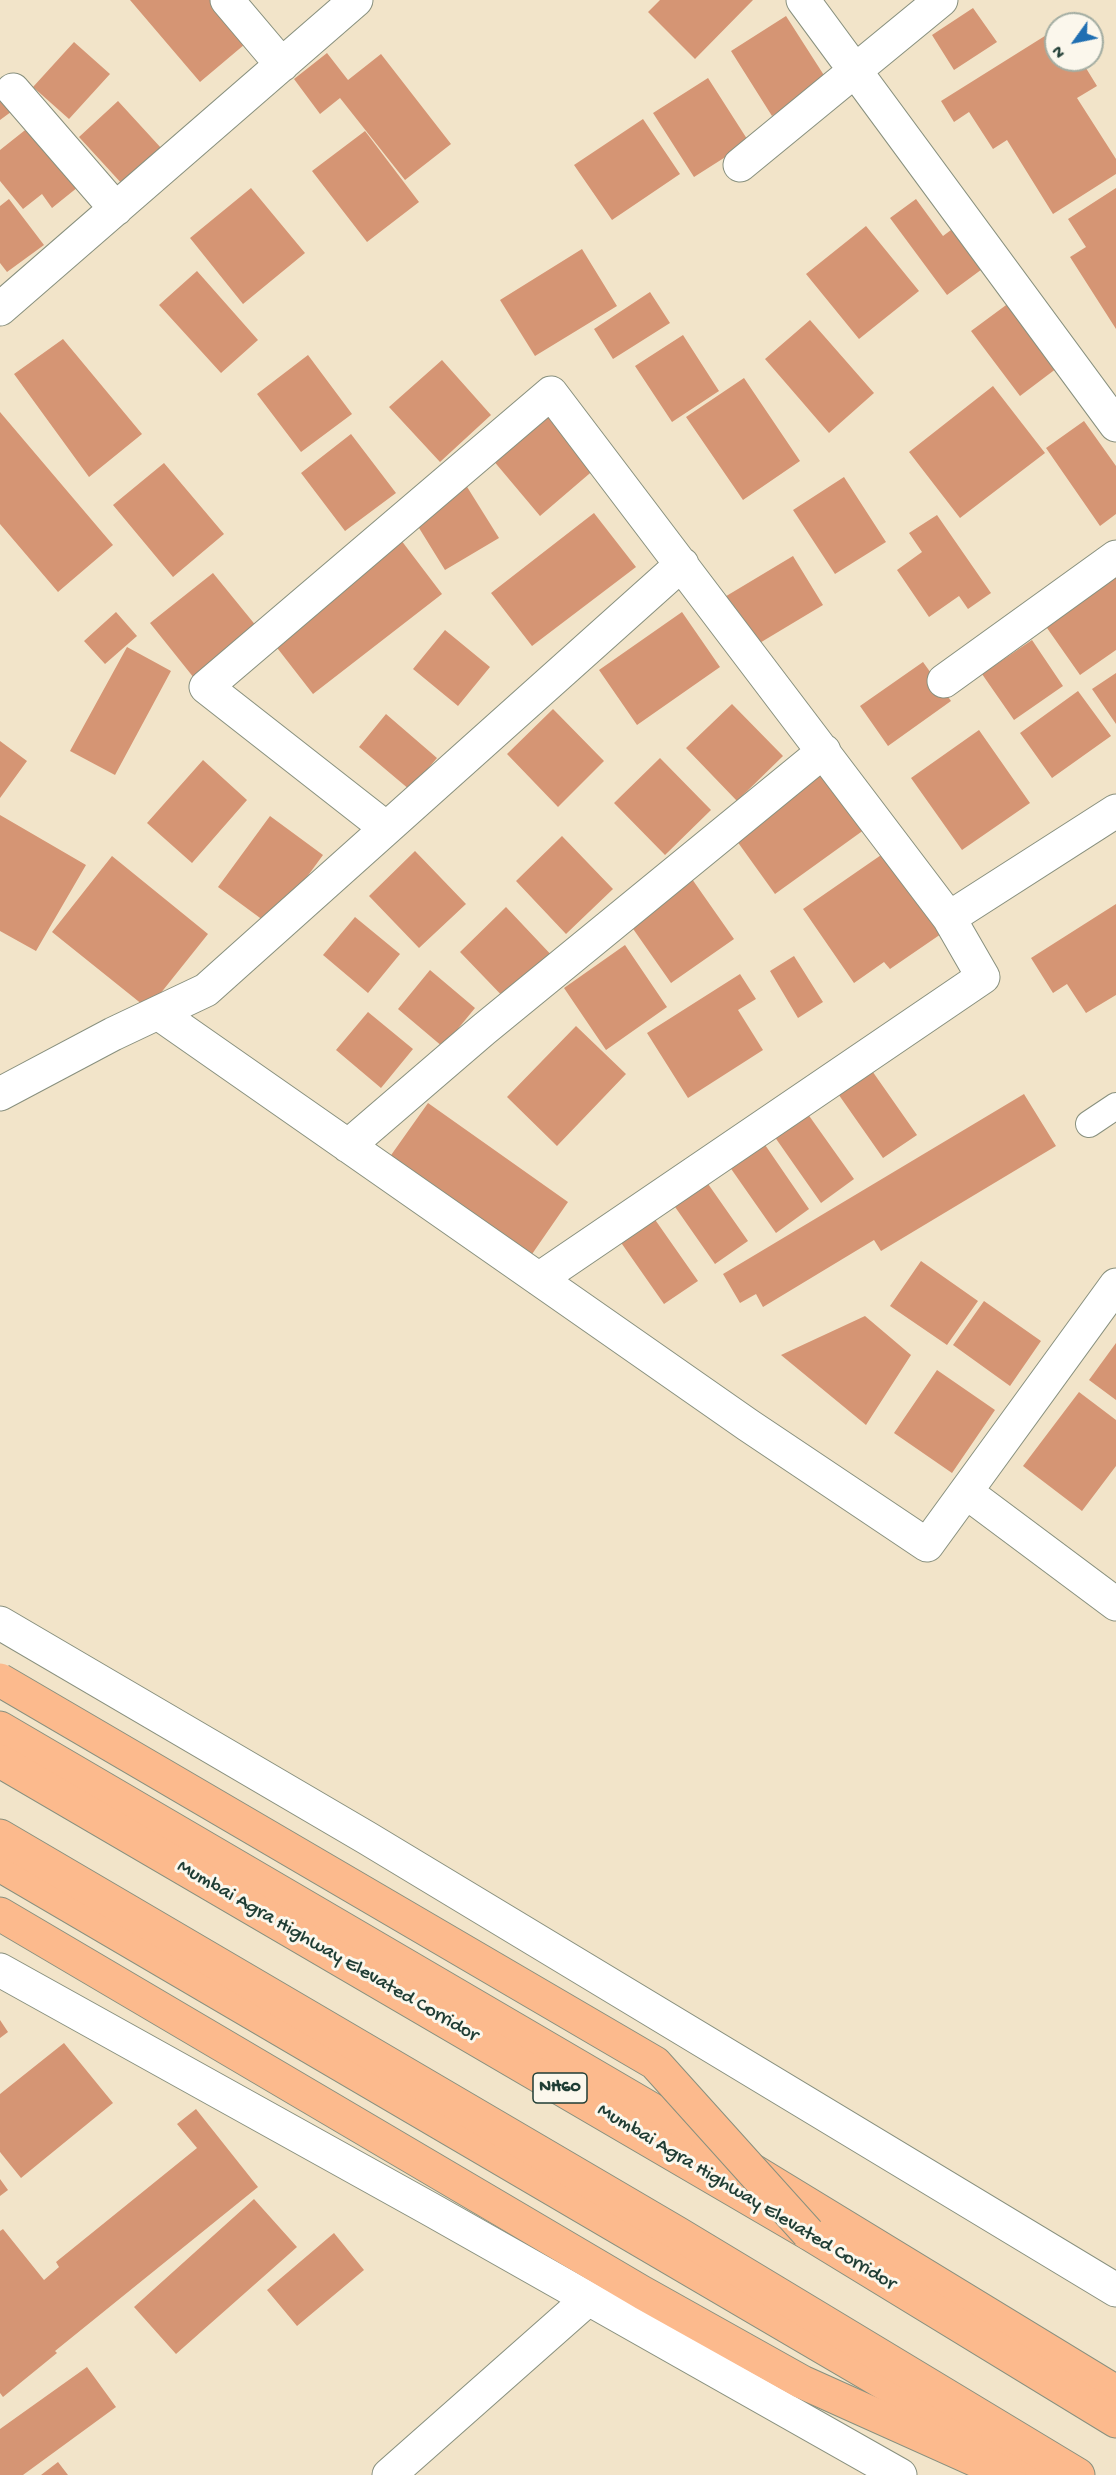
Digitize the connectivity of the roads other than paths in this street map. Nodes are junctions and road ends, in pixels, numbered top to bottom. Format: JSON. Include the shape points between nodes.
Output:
{"nodes":[{"id":1,"x":227,"y":0,"type":"edge"},
{"id":2,"x":356,"y":0,"type":"edge"},
{"id":3,"x":803,"y":0,"type":"edge"},
{"id":4,"x":941,"y":0,"type":"edge"},
{"id":5,"x":282,"y":65,"type":"junction"},
{"id":6,"x":854,"y":72,"type":"junction"},
{"id":7,"x":13,"y":90,"type":"dead end"},
{"id":8,"x":740,"y":165,"type":"dead end"},
{"id":9,"x":116,"y":209,"type":"junction"},
{"id":10,"x":0,"y":309,"type":"edge"},
{"id":11,"x":1116,"y":425,"type":"edge"},
{"id":12,"x":1116,"y":557,"type":"edge"},
{"id":13,"x":682,"y":564,"type":"junction"},
{"id":14,"x":944,"y":681,"type":"dead end"},
{"id":15,"x":824,"y":751,"type":"junction"},
{"id":16,"x":1116,"y":811,"type":"edge"},
{"id":17,"x":386,"y":828,"type":"junction"},
{"id":18,"x":949,"y":918,"type":"junction"},
{"id":19,"x":158,"y":1013,"type":"junction"},
{"id":20,"x":5,"y":1086,"type":"edge"},
{"id":21,"x":1116,"y":1106,"type":"edge"},
{"id":22,"x":1089,"y":1124,"type":"dead end"},
{"id":23,"x":348,"y":1146,"type":"junction"},
{"id":24,"x":539,"y":1279,"type":"junction"},
{"id":25,"x":1114,"y":1290,"type":"edge"},
{"id":26,"x":966,"y":1492,"type":"junction"},
{"id":27,"x":1116,"y":1604,"type":"edge"},
{"id":28,"x":0,"y":1623,"type":"edge"},
{"id":29,"x":0,"y":1680,"type":"edge"},
{"id":30,"x":0,"y":1728,"type":"edge"},
{"id":31,"x":0,"y":1761,"type":"edge"},
{"id":32,"x":0,"y":1836,"type":"edge"},
{"id":33,"x":0,"y":1864,"type":"edge"},
{"id":34,"x":0,"y":1914,"type":"edge"},
{"id":35,"x":0,"y":1970,"type":"edge"},
{"id":36,"x":808,"y":2233,"type":"junction"},
{"id":37,"x":1116,"y":2290,"type":"edge"},
{"id":38,"x":587,"y":2300,"type":"junction"},
{"id":39,"x":1116,"y":2392,"type":"edge"},
{"id":40,"x":1116,"y":2421,"type":"edge"},
{"id":41,"x":389,"y":2475,"type":"edge"},
{"id":42,"x":900,"y":2475,"type":"edge"},
{"id":43,"x":1009,"y":2475,"type":"edge"},
{"id":44,"x":1041,"y":2475,"type":"edge"},
{"id":45,"x":1078,"y":2475,"type":"edge"}],
"edges":[{"from":1,"to":5,"type":"street"},
{"from":2,"to":5,"type":"street"},
{"from":3,"to":6,"type":"street"},
{"from":4,"to":6,"type":"street"},
{"from":5,"to":9,"type":"street"},
{"from":6,"to":8,"type":"street"},
{"from":6,"to":11,"type":"street"},
{"from":7,"to":9,"type":"street"},
{"from":9,"to":10,"type":"street"},
{"from":12,"to":14,"type":"street"},
{"from":13,"to":15,"type":"street"},
{"from":13,"to":17,"type":"street"},
{"from":13,"to":17,"type":"street","via":[[551,393],[206,687]]},
{"from":15,"to":18,"type":"street"},
{"from":15,"to":23,"type":"street","via":[[483,1030]]},
{"from":16,"to":18,"type":"street"},
{"from":17,"to":19,"type":"street","via":[[206,990]]},
{"from":18,"to":24,"type":"street","via":[[983,977]]},
{"from":19,"to":20,"type":"street"},
{"from":19,"to":23,"type":"street"},
{"from":21,"to":22,"type":"lane"},
{"from":23,"to":24,"type":"street"},
{"from":24,"to":26,"type":"street","via":[[927,1545]]},
{"from":25,"to":26,"type":"street"},
{"from":26,"to":27,"type":"street"},
{"from":28,"to":37,"type":"street","via":[[367,1838]]},
{"from":29,"to":36,"type":"main road","bridge":true,"via":[[655,2062]]},
{"from":30,"to":39,"type":"main road","via":[[675,2123]]},
{"from":31,"to":36,"type":"main road","name":"Mumbai Agra Highway Elevated Corridor","number":"NH60"},
{"from":32,"to":45,"type":"main road","via":[[677,2233]]},
{"from":33,"to":44,"type":"main road"},
{"from":34,"to":43,"type":"main road","via":[[613,2276],[792,2377]]},
{"from":35,"to":38,"type":"street"},
{"from":36,"to":40,"type":"main road","name":"Mumbai Agra Highway Elevated Corridor","number":"NH60"},
{"from":38,"to":41,"type":"street"},
{"from":38,"to":42,"type":"street"}]}
